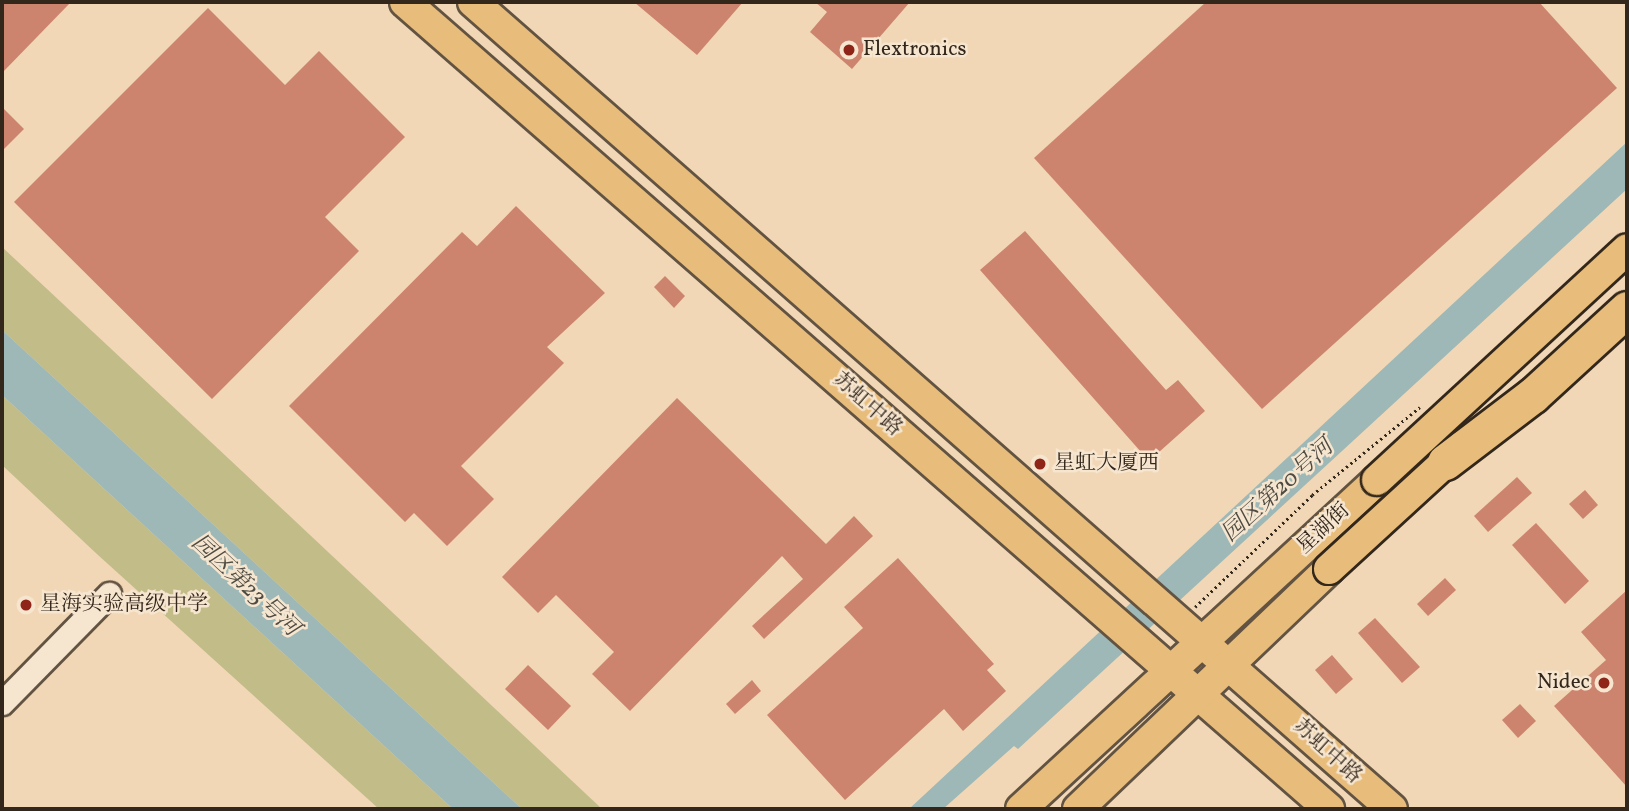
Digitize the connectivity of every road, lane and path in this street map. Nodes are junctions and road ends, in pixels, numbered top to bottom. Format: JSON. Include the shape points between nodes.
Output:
{"nodes":[{"id":1,"x":405,"y":2,"type":"edge"},
{"id":2,"x":473,"y":2,"type":"edge"},
{"id":3,"x":1627,"y":249,"type":"edge"},
{"id":4,"x":1627,"y":294,"type":"edge"},
{"id":5,"x":1627,"y":309,"type":"edge"},
{"id":6,"x":1425,"y":402,"type":"dead end"},
{"id":7,"x":1445,"y":462,"type":"junction"},
{"id":8,"x":109,"y":594,"type":"dead end"},
{"id":9,"x":1186,"y":625,"type":"junction"},
{"id":10,"x":1228,"y":663,"type":"junction"},
{"id":11,"x":1171,"y":672,"type":"junction"},
{"id":12,"x":1196,"y":693,"type":"junction"},
{"id":13,"x":2,"y":703,"type":"edge"},
{"id":14,"x":1021,"y":809,"type":"edge"},
{"id":15,"x":1078,"y":809,"type":"edge"},
{"id":16,"x":1329,"y":809,"type":"edge"},
{"id":17,"x":1392,"y":809,"type":"edge"}],
"edges":[{"from":1,"to":11,"type":"main road","name":"苏虹中路"},
{"from":2,"to":9,"type":"main road","name":"苏虹中路"},
{"from":3,"to":9,"type":"main road","name":"星湖街","bridge":true,"via":[[1307,545]]},
{"from":4,"to":7,"type":"main road","name":"星湖街","bridge":true},
{"from":5,"to":7,"type":"highway","bridge":true,"via":[[1533,395]]},
{"from":6,"to":9,"type":"path","via":[[1312,495]]},
{"from":7,"to":10,"type":"main road","name":"星湖街","bridge":true},
{"from":8,"to":13,"type":"street"},
{"from":9,"to":10,"type":"main road","name":"苏虹中路"},
{"from":9,"to":11,"type":"main road","name":"星湖街"},
{"from":10,"to":12,"type":"main road","name":"星湖街"},
{"from":10,"to":17,"type":"main road","name":"苏虹中路"},
{"from":11,"to":12,"type":"main road","name":"苏虹中路"},
{"from":11,"to":14,"type":"main road","name":"星湖街"},
{"from":12,"to":15,"type":"main road","name":"星湖街"},
{"from":12,"to":16,"type":"main road","name":"苏虹中路"}]}
